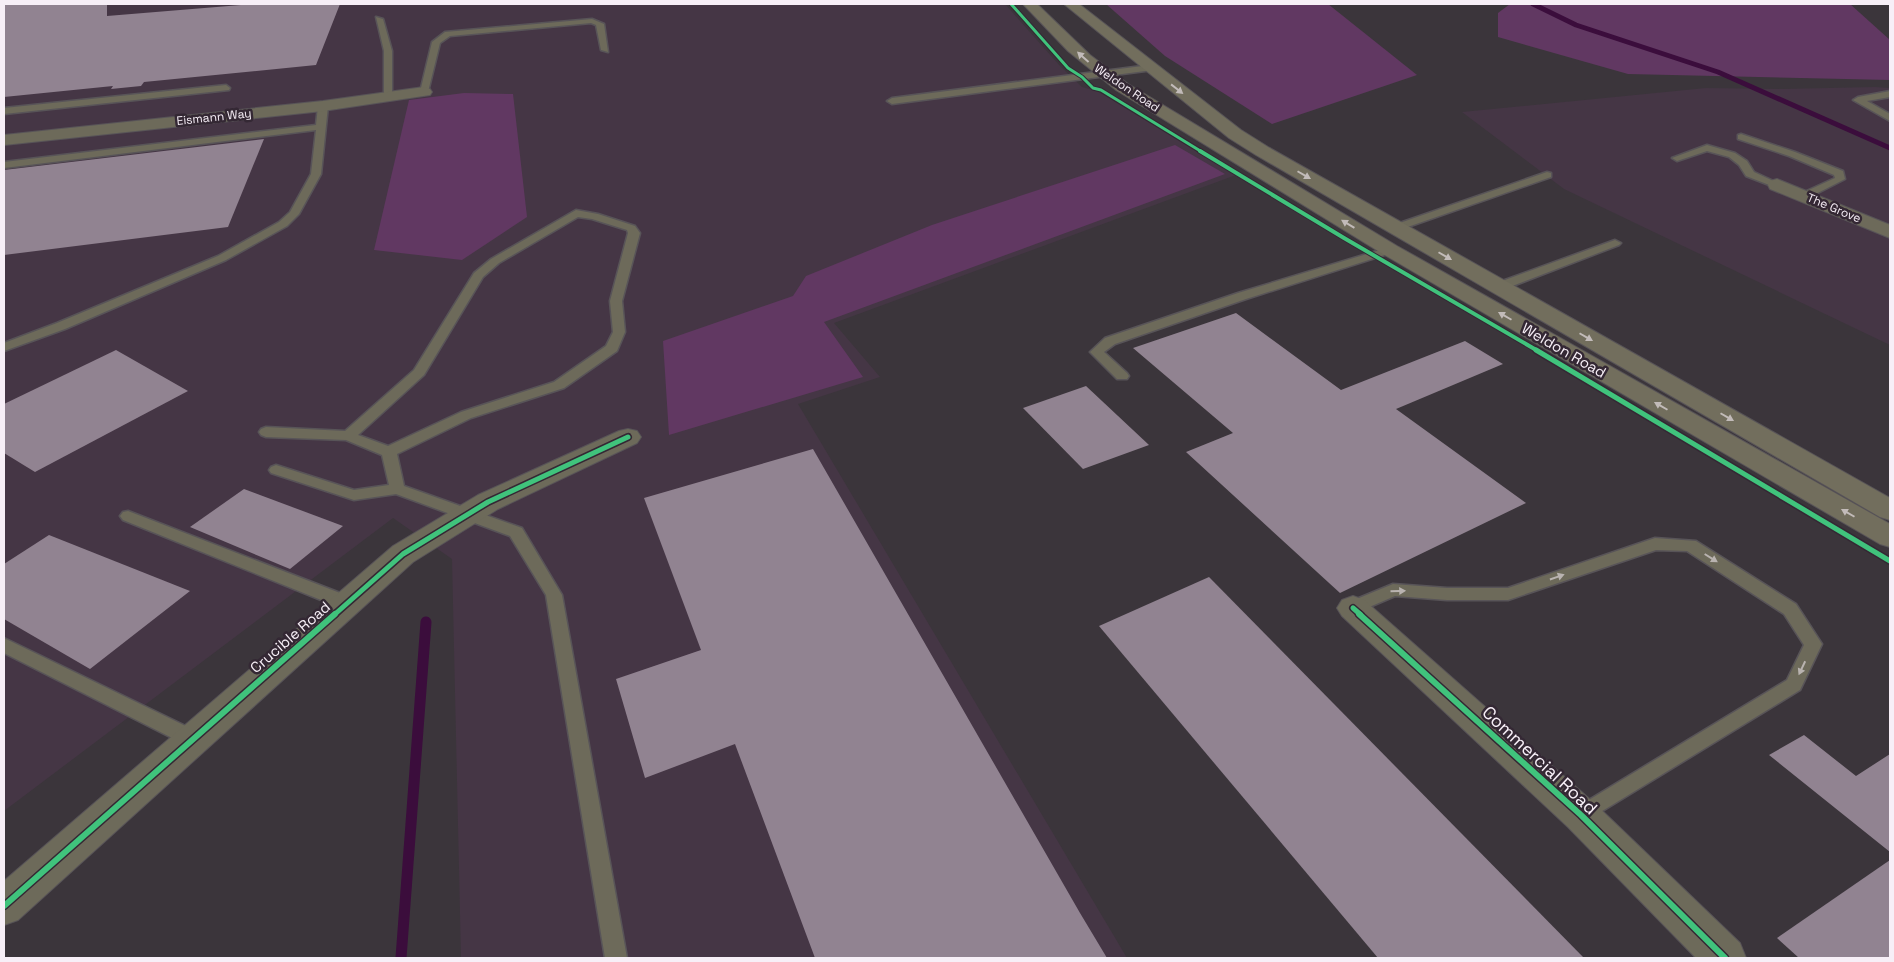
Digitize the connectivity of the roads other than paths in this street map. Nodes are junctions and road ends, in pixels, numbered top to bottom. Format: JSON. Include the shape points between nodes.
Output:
{"nodes":[{"id":1,"x":1030,"y":4,"type":"edge"},
{"id":2,"x":1071,"y":4,"type":"edge"},
{"id":3,"x":379,"y":19,"type":"dead end"},
{"id":4,"x":606,"y":50,"type":"dead end"},
{"id":5,"x":1150,"y":68,"type":"junction"},
{"id":6,"x":1102,"y":74,"type":"junction"},
{"id":7,"x":226,"y":88,"type":"dead end"},
{"id":8,"x":424,"y":92,"type":"joint"},
{"id":9,"x":1890,"y":94,"type":"edge"},
{"id":10,"x":388,"y":97,"type":"junction"},
{"id":11,"x":892,"y":101,"type":"dead end"},
{"id":12,"x":323,"y":106,"type":"junction"},
{"id":13,"x":4,"y":111,"type":"edge"},
{"id":14,"x":1890,"y":118,"type":"edge"},
{"id":15,"x":321,"y":127,"type":"junction"},
{"id":16,"x":1741,"y":137,"type":"dead end"},
{"id":17,"x":4,"y":140,"type":"edge"},
{"id":18,"x":1677,"y":158,"type":"dead end"},
{"id":19,"x":4,"y":165,"type":"edge"},
{"id":20,"x":1547,"y":175,"type":"dead end"},
{"id":21,"x":1777,"y":185,"type":"joint"},
{"id":22,"x":1804,"y":196,"type":"junction"},
{"id":23,"x":1890,"y":232,"type":"edge"},
{"id":24,"x":1392,"y":239,"type":"junction"},
{"id":25,"x":1615,"y":243,"type":"dead end"},
{"id":26,"x":1498,"y":287,"type":"junction"},
{"id":27,"x":4,"y":347,"type":"edge"},
{"id":28,"x":1122,"y":376,"type":"dead end"},
{"id":29,"x":266,"y":432,"type":"dead end"},
{"id":30,"x":348,"y":436,"type":"junction"},
{"id":31,"x":628,"y":438,"type":"dead end"},
{"id":32,"x":389,"y":452,"type":"junction"},
{"id":33,"x":276,"y":470,"type":"dead end"},
{"id":34,"x":397,"y":489,"type":"junction"},
{"id":35,"x":1890,"y":510,"type":"edge"},
{"id":36,"x":466,"y":515,"type":"junction"},
{"id":37,"x":128,"y":516,"type":"dead end"},
{"id":38,"x":1890,"y":537,"type":"edge"},
{"id":39,"x":347,"y":603,"type":"junction"},
{"id":40,"x":1353,"y":608,"type":"joint"},
{"id":41,"x":4,"y":645,"type":"edge"},
{"id":42,"x":193,"y":739,"type":"junction"},
{"id":43,"x":1581,"y":815,"type":"junction"},
{"id":44,"x":4,"y":906,"type":"edge"},
{"id":45,"x":616,"y":958,"type":"edge"},
{"id":46,"x":1725,"y":958,"type":"edge"}],
"edges":[{"from":6,"to":1,"type":"highway","name":"Weldon Road","one_way":true},
{"from":2,"to":5,"type":"highway","name":"Weldon Road"},
{"from":3,"to":10,"type":"lane","via":[[388,51]]},
{"from":4,"to":8,"type":"lane","via":[[600,24],[592,21],[448,34],[436,42]]},
{"from":5,"to":6,"type":"lane"},
{"from":5,"to":24,"type":"highway","name":"Weldon Road","one_way":true,"via":[[1235,134]]},
{"from":6,"to":11,"type":"lane"},
{"from":24,"to":6,"type":"highway","name":"Weldon Road","one_way":true,"via":[[1240,160]]},
{"from":7,"to":13,"type":"lane"},
{"from":8,"to":10,"type":"street","name":"Eismann Way"},
{"from":9,"to":14,"type":"lane","via":[[1858,100]]},
{"from":10,"to":12,"type":"street","name":"Eismann Way"},
{"from":12,"to":15,"type":"lane"},
{"from":12,"to":17,"type":"street","name":"Eismann Way"},
{"from":15,"to":19,"type":"lane"},
{"from":15,"to":27,"type":"lane","via":[[316,174],[294,214],[283,224],[222,258]]},
{"from":16,"to":22,"type":"lane","via":[[1839,173],[1840,179]]},
{"from":18,"to":21,"type":"lane","via":[[1707,148],[1732,155],[1750,174]]},
{"from":20,"to":24,"type":"lane"},
{"from":21,"to":22,"type":"street","name":"The Grove"},
{"from":22,"to":23,"type":"street","name":"The Grove"},
{"from":24,"to":26,"type":"highway","name":"Weldon Road","one_way":true},
{"from":24,"to":28,"type":"lane","via":[[1242,296],[1110,341],[1096,352]]},
{"from":38,"to":24,"type":"highway","name":"Weldon Road","one_way":true},
{"from":25,"to":26,"type":"lane"},
{"from":26,"to":35,"type":"highway","name":"Weldon Road","one_way":true},
{"from":29,"to":30,"type":"lane"},
{"from":30,"to":32,"type":"lane"},
{"from":30,"to":32,"type":"lane","via":[[418,372],[478,275],[495,261],[576,213],[631,228],[634,233],[616,301],[619,332],[612,348],[559,385],[466,415]]},
{"from":31,"to":36,"type":"street","name":"Crucible Road"},
{"from":32,"to":34,"type":"lane"},
{"from":33,"to":34,"type":"lane","via":[[354,495]]},
{"from":34,"to":36,"type":"lane"},
{"from":36,"to":39,"type":"street","name":"Crucible Road","via":[[403,554]]},
{"from":36,"to":45,"type":"lane","via":[[516,532],[554,595]]},
{"from":37,"to":39,"type":"lane"},
{"from":39,"to":42,"type":"street","name":"Crucible Road"},
{"from":40,"to":43,"type":"street","name":"Commercial Road"},
{"from":40,"to":43,"type":"lane","one_way":true,"via":[[1393,590],[1508,594],[1655,544],[1690,545],[1790,609],[1813,644],[1794,685]]},
{"from":41,"to":42,"type":"lane"},
{"from":42,"to":44,"type":"street","name":"Crucible Road"},
{"from":43,"to":46,"type":"street","name":"Commercial Road"}]}
